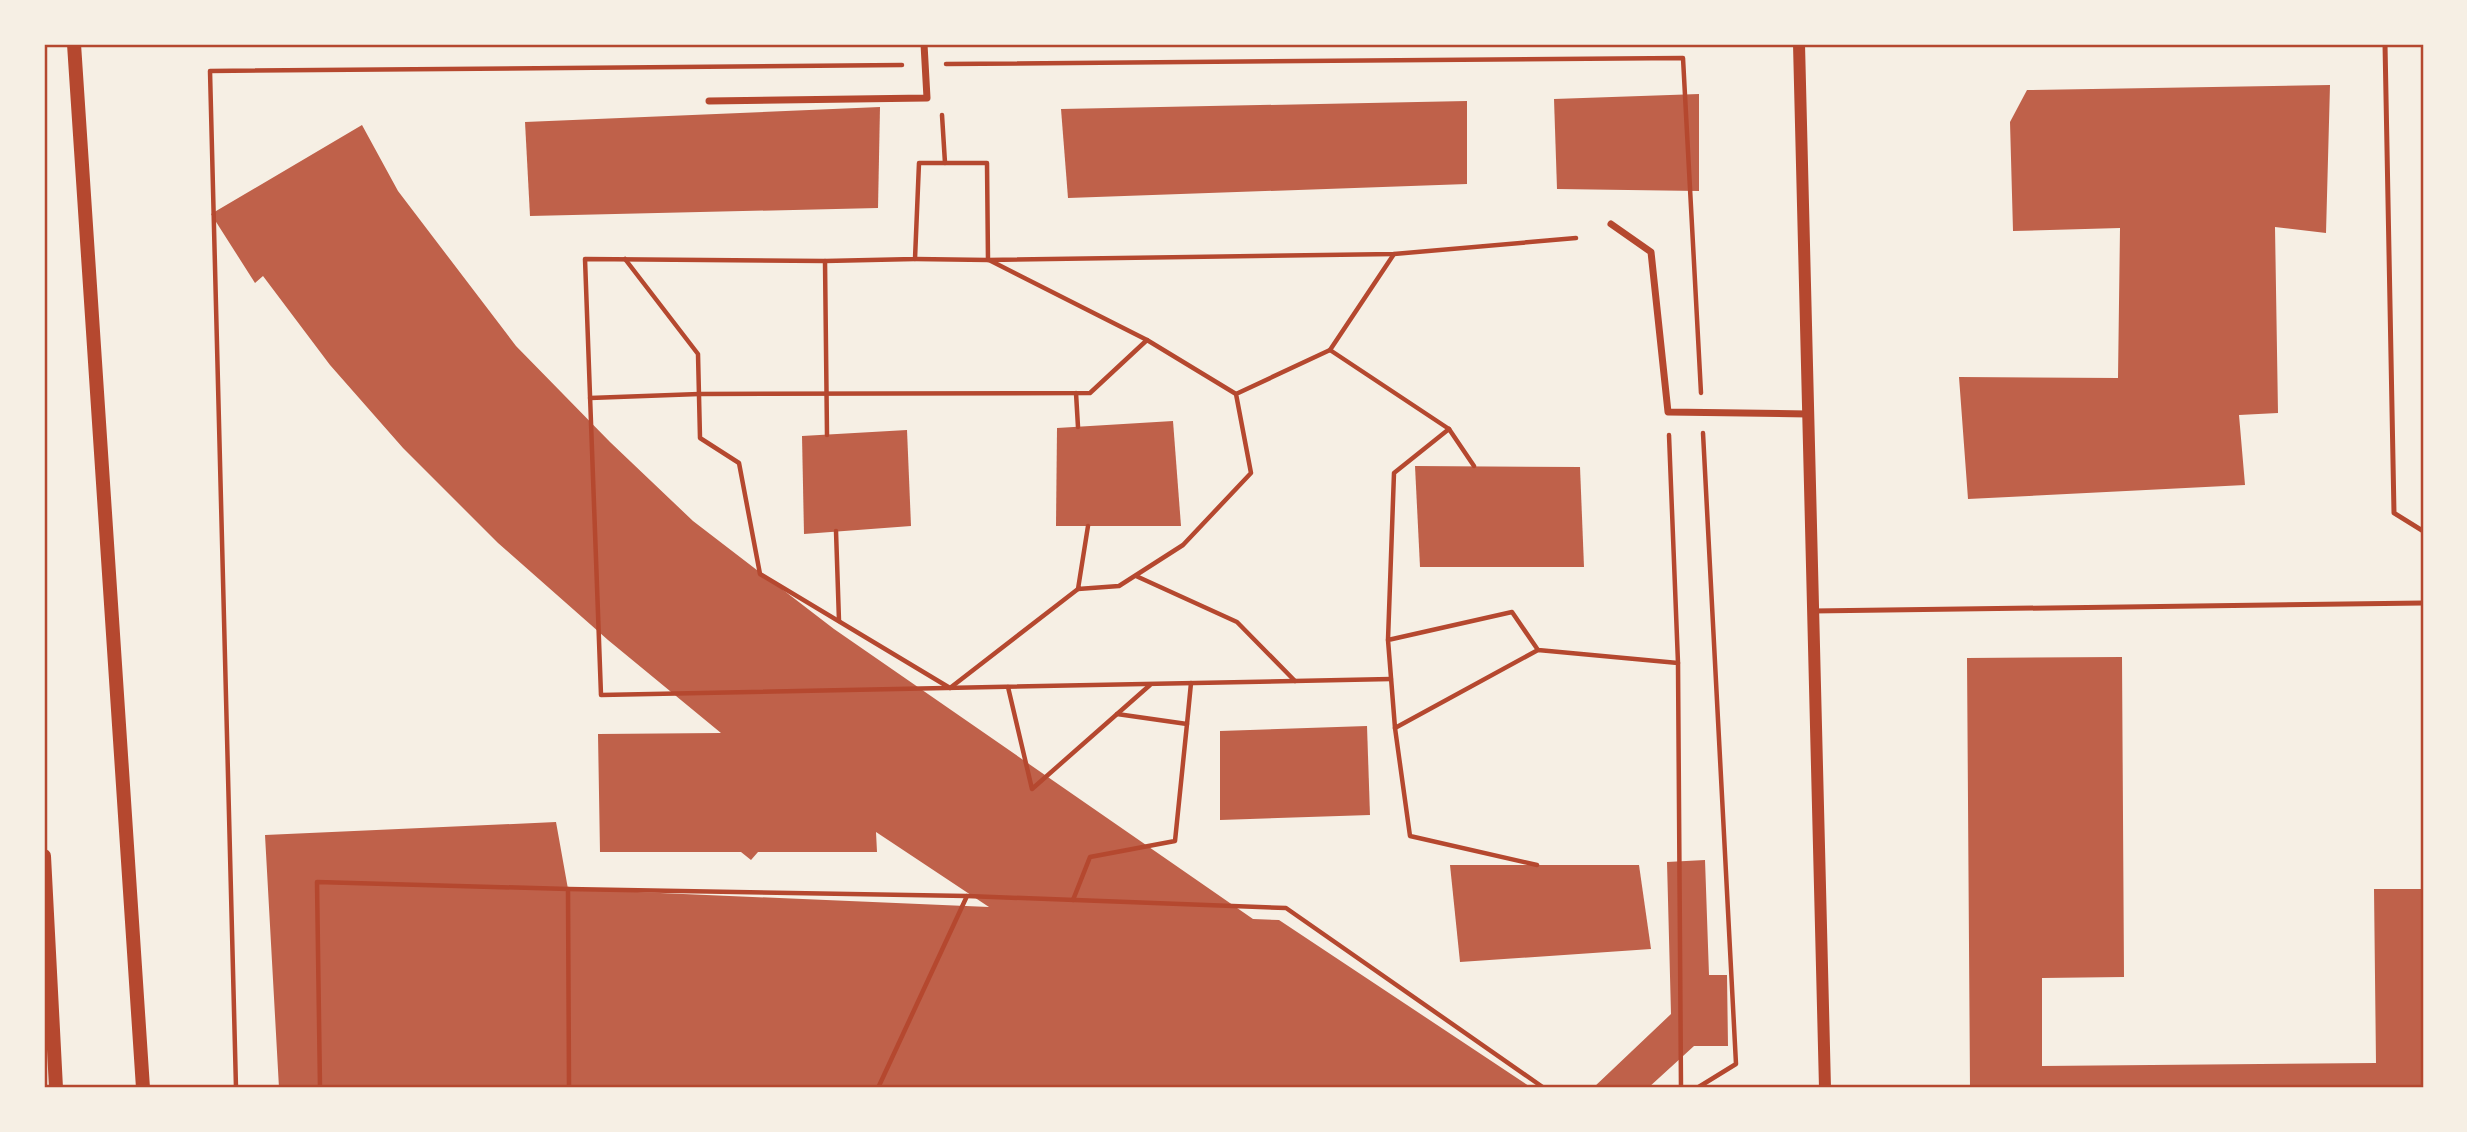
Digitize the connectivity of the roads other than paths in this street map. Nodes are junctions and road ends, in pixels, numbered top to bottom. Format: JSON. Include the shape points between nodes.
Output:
{"nodes":[{"id":1,"x":74,"y":44,"type":"edge"},
{"id":2,"x":924,"y":44,"type":"edge"},
{"id":3,"x":1799,"y":44,"type":"edge"},
{"id":4,"x":2385,"y":44,"type":"edge"},
{"id":5,"x":709,"y":101,"type":"dead end"},
{"id":6,"x":1611,"y":224,"type":"dead end"},
{"id":7,"x":1808,"y":414,"type":"junction"},
{"id":8,"x":2423,"y":531,"type":"edge"},
{"id":9,"x":2423,"y":603,"type":"edge"},
{"id":10,"x":1813,"y":611,"type":"junction"},
{"id":11,"x":44,"y":856,"type":"edge"},
{"id":12,"x":56,"y":1088,"type":"edge"},
{"id":13,"x":143,"y":1088,"type":"edge"},
{"id":14,"x":1825,"y":1088,"type":"edge"}],
"edges":[{"from":1,"to":13,"type":"main road"},
{"from":2,"to":5,"type":"street","via":[[927,98]]},
{"from":3,"to":7,"type":"street"},
{"from":4,"to":8,"type":"lane","via":[[2394,513]]},
{"from":6,"to":7,"type":"street","via":[[1651,252],[1668,412]]},
{"from":7,"to":10,"type":"street"},
{"from":9,"to":10,"type":"lane"},
{"from":10,"to":14,"type":"street"},
{"from":11,"to":12,"type":"main road"}]}
